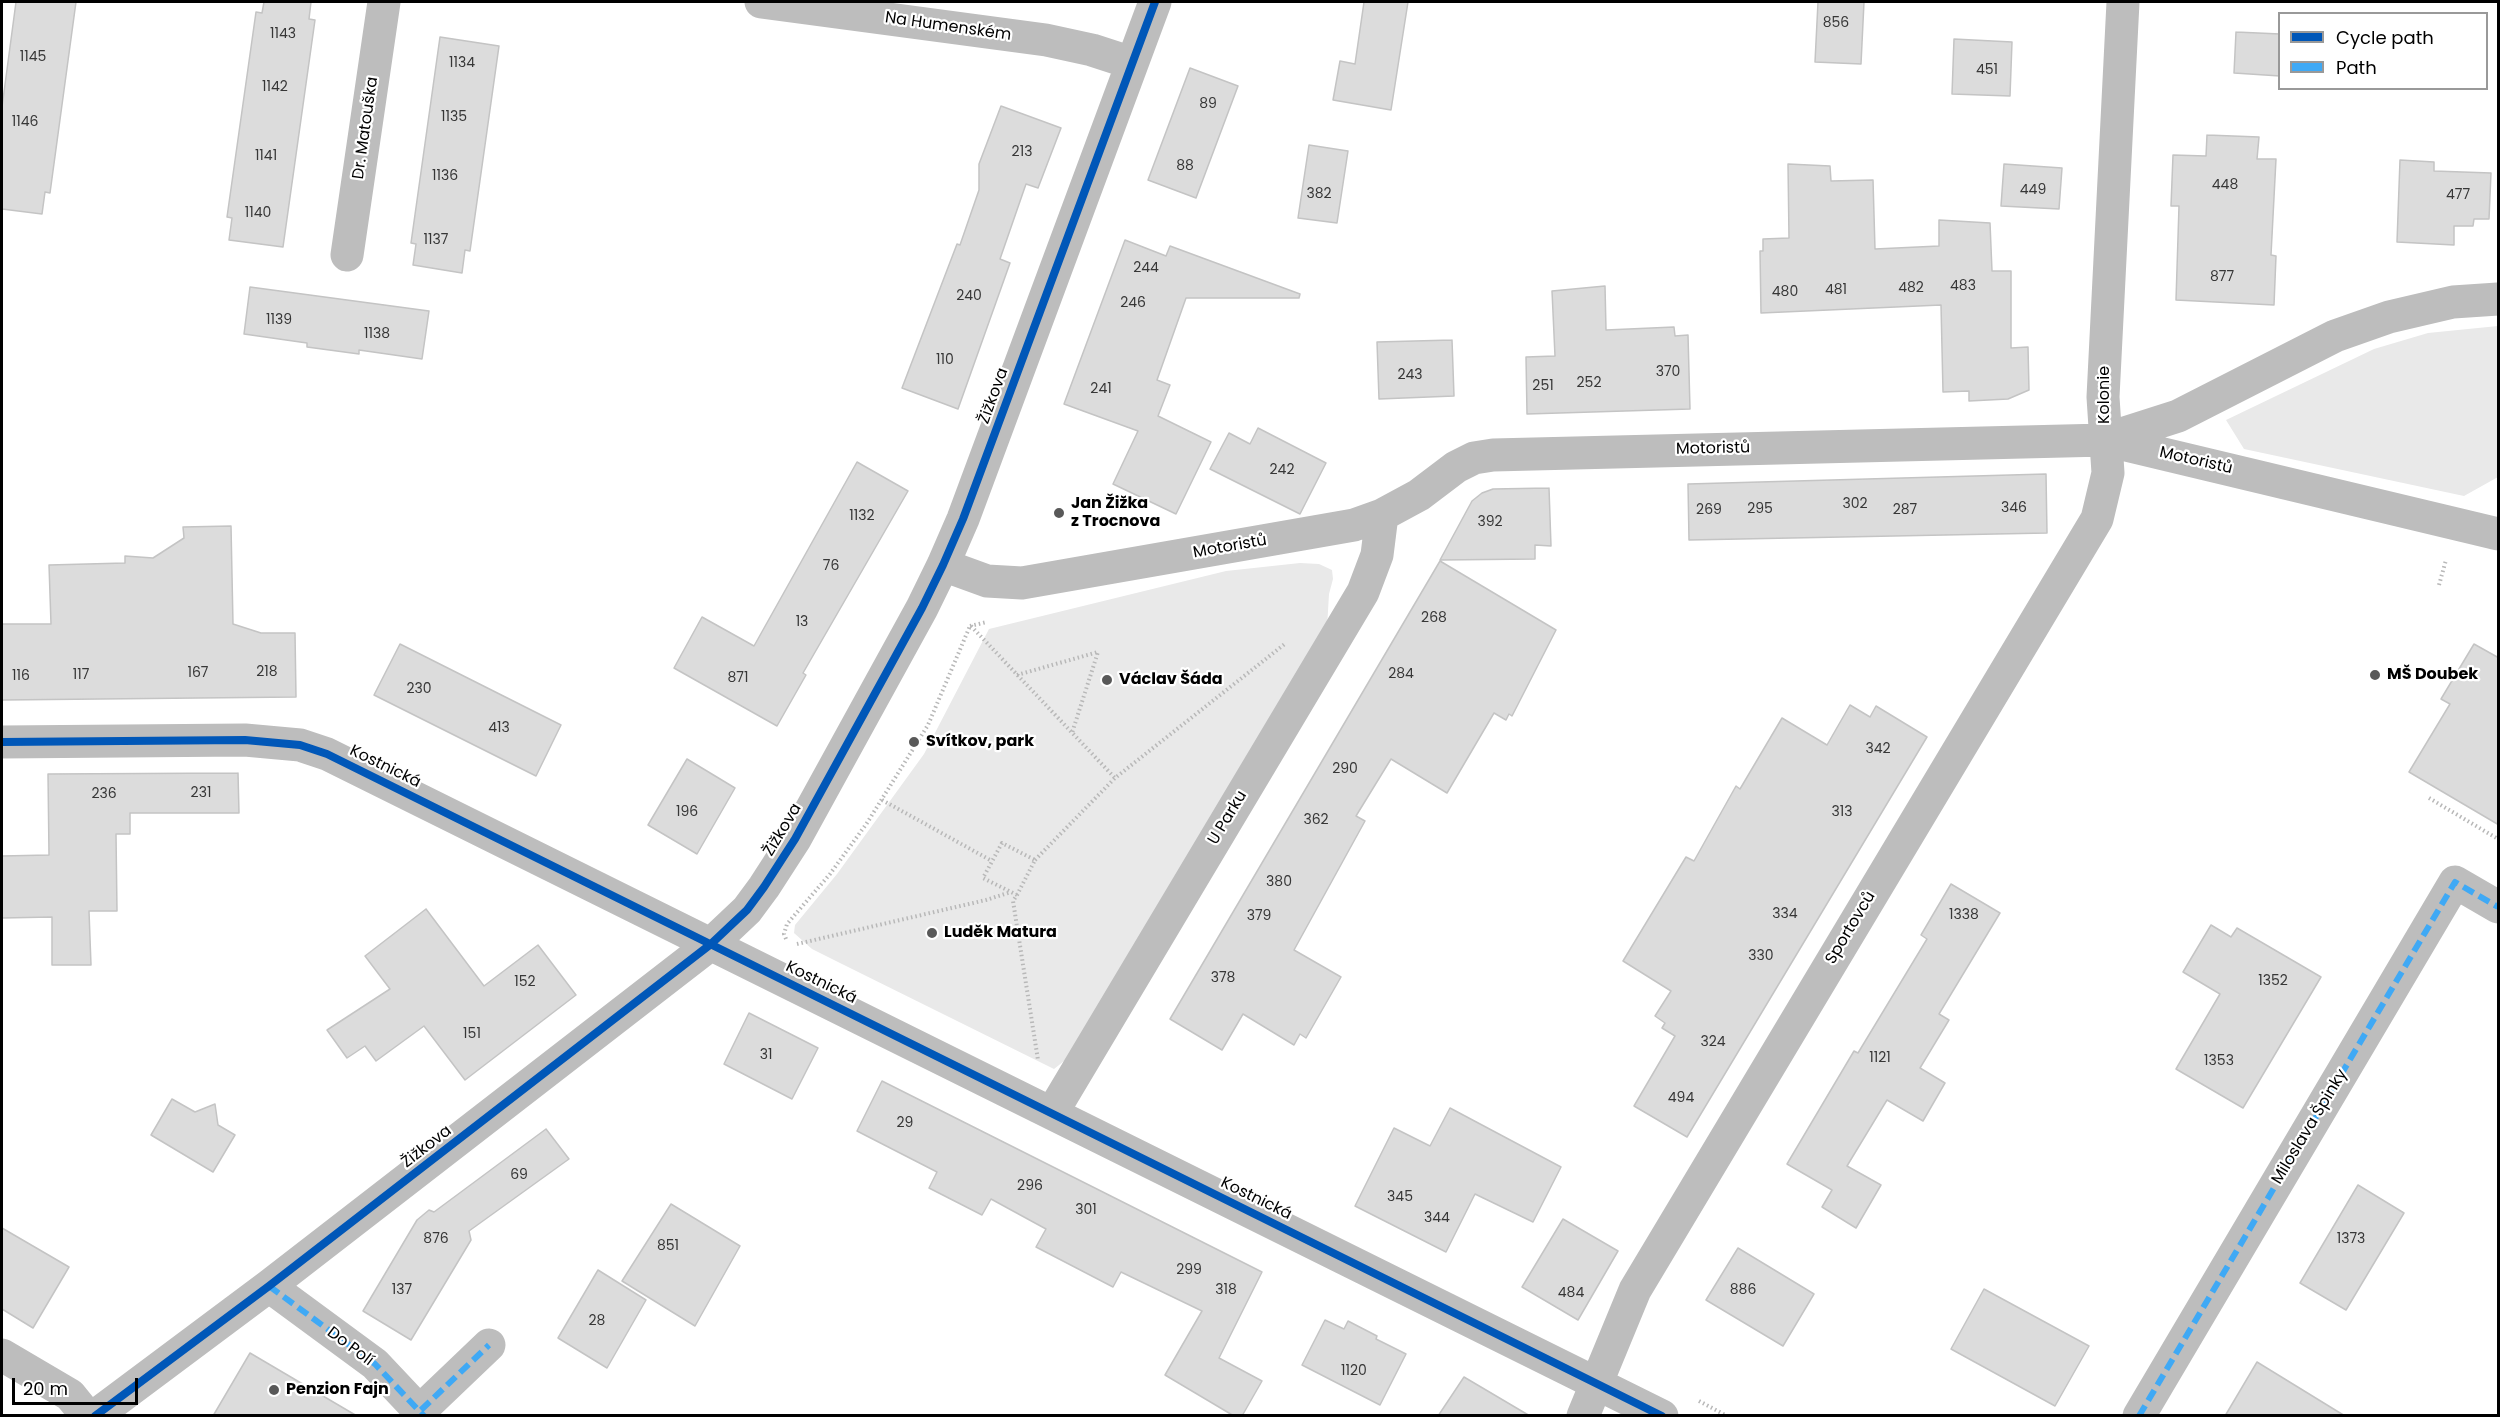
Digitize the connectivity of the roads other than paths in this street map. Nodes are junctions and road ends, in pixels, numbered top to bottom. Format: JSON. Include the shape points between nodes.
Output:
{"nodes":[{"id":1,"x":384,"y":2,"type":"edge"},
{"id":2,"x":761,"y":2,"type":"edge"},
{"id":3,"x":1155,"y":2,"type":"edge"},
{"id":4,"x":2123,"y":2,"type":"edge"},
{"id":5,"x":1132,"y":63,"type":"junction"},
{"id":6,"x":347,"y":255,"type":"dead end"},
{"id":7,"x":2499,"y":299,"type":"edge"},
{"id":8,"x":2105,"y":440,"type":"junction"},
{"id":9,"x":1382,"y":516,"type":"junction"},
{"id":10,"x":2499,"y":534,"type":"edge"},
{"id":11,"x":943,"y":566,"type":"junction"},
{"id":12,"x":2,"y":742,"type":"edge"},
{"id":13,"x":2499,"y":907,"type":"edge"},
{"id":14,"x":711,"y":944,"type":"junction"},
{"id":15,"x":1052,"y":1113,"type":"junction"},
{"id":16,"x":269,"y":1286,"type":"junction"},
{"id":17,"x":489,"y":1345,"type":"dead end"},
{"id":18,"x":2,"y":1355,"type":"edge"},
{"id":19,"x":1595,"y":1382,"type":"junction"},
{"id":20,"x":423,"y":1413,"type":"edge"},
{"id":21,"x":87,"y":1416,"type":"edge"},
{"id":22,"x":95,"y":1416,"type":"edge"},
{"id":23,"x":1583,"y":1416,"type":"edge"},
{"id":24,"x":1662,"y":1416,"type":"edge"},
{"id":25,"x":2139,"y":1416,"type":"edge"}],
"edges":[{"from":1,"to":6,"type":"street","name":"Dr. Matouška"},
{"from":2,"to":5,"type":"street","name":"Na Humenském","via":[[1046,40]]},
{"from":3,"to":5,"type":"street","name":"Žižkova"},
{"from":4,"to":8,"type":"street","name":"Kolonie","via":[[2103,397]]},
{"from":5,"to":11,"type":"street","name":"Žižkova"},
{"from":7,"to":8,"type":"street","name":"Kolonie","via":[[2453,302],[2389,316],[2335,336],[2178,416]]},
{"from":8,"to":9,"type":"street","name":"Motoristů","via":[[1493,455],[1456,467]]},
{"from":8,"to":10,"type":"street","name":"Motoristů"},
{"from":8,"to":19,"type":"street","name":"Sportovců","via":[[2108,473],[2097,519],[1647,1269]]},
{"from":9,"to":11,"type":"street","name":"Motoristů","via":[[1309,534],[1022,583],[987,581]]},
{"from":9,"to":15,"type":"street","name":"U Parku","via":[[1377,555],[1363,592]]},
{"from":11,"to":14,"type":"street","name":"Žižkova","via":[[795,839],[747,910]]},
{"from":12,"to":14,"type":"street","name":"Kostnická","via":[[245,740],[300,745],[354,766]]},
{"from":13,"to":25,"type":"street","name":"Miloslava Špinky","via":[[2455,882]]},
{"from":14,"to":15,"type":"street","name":"Kostnická"},
{"from":14,"to":16,"type":"street","name":"Žižkova"},
{"from":15,"to":19,"type":"street","name":"Kostnická"},
{"from":16,"to":20,"type":"street","name":"Do Polí","via":[[375,1364]]},
{"from":16,"to":22,"type":"street","name":"Žižkova"},
{"from":17,"to":20,"type":"street"},
{"from":18,"to":21,"type":"street","via":[[70,1395]]},
{"from":19,"to":23,"type":"street","name":"Sportovců"},
{"from":19,"to":24,"type":"street","name":"Kostnická"}]}
